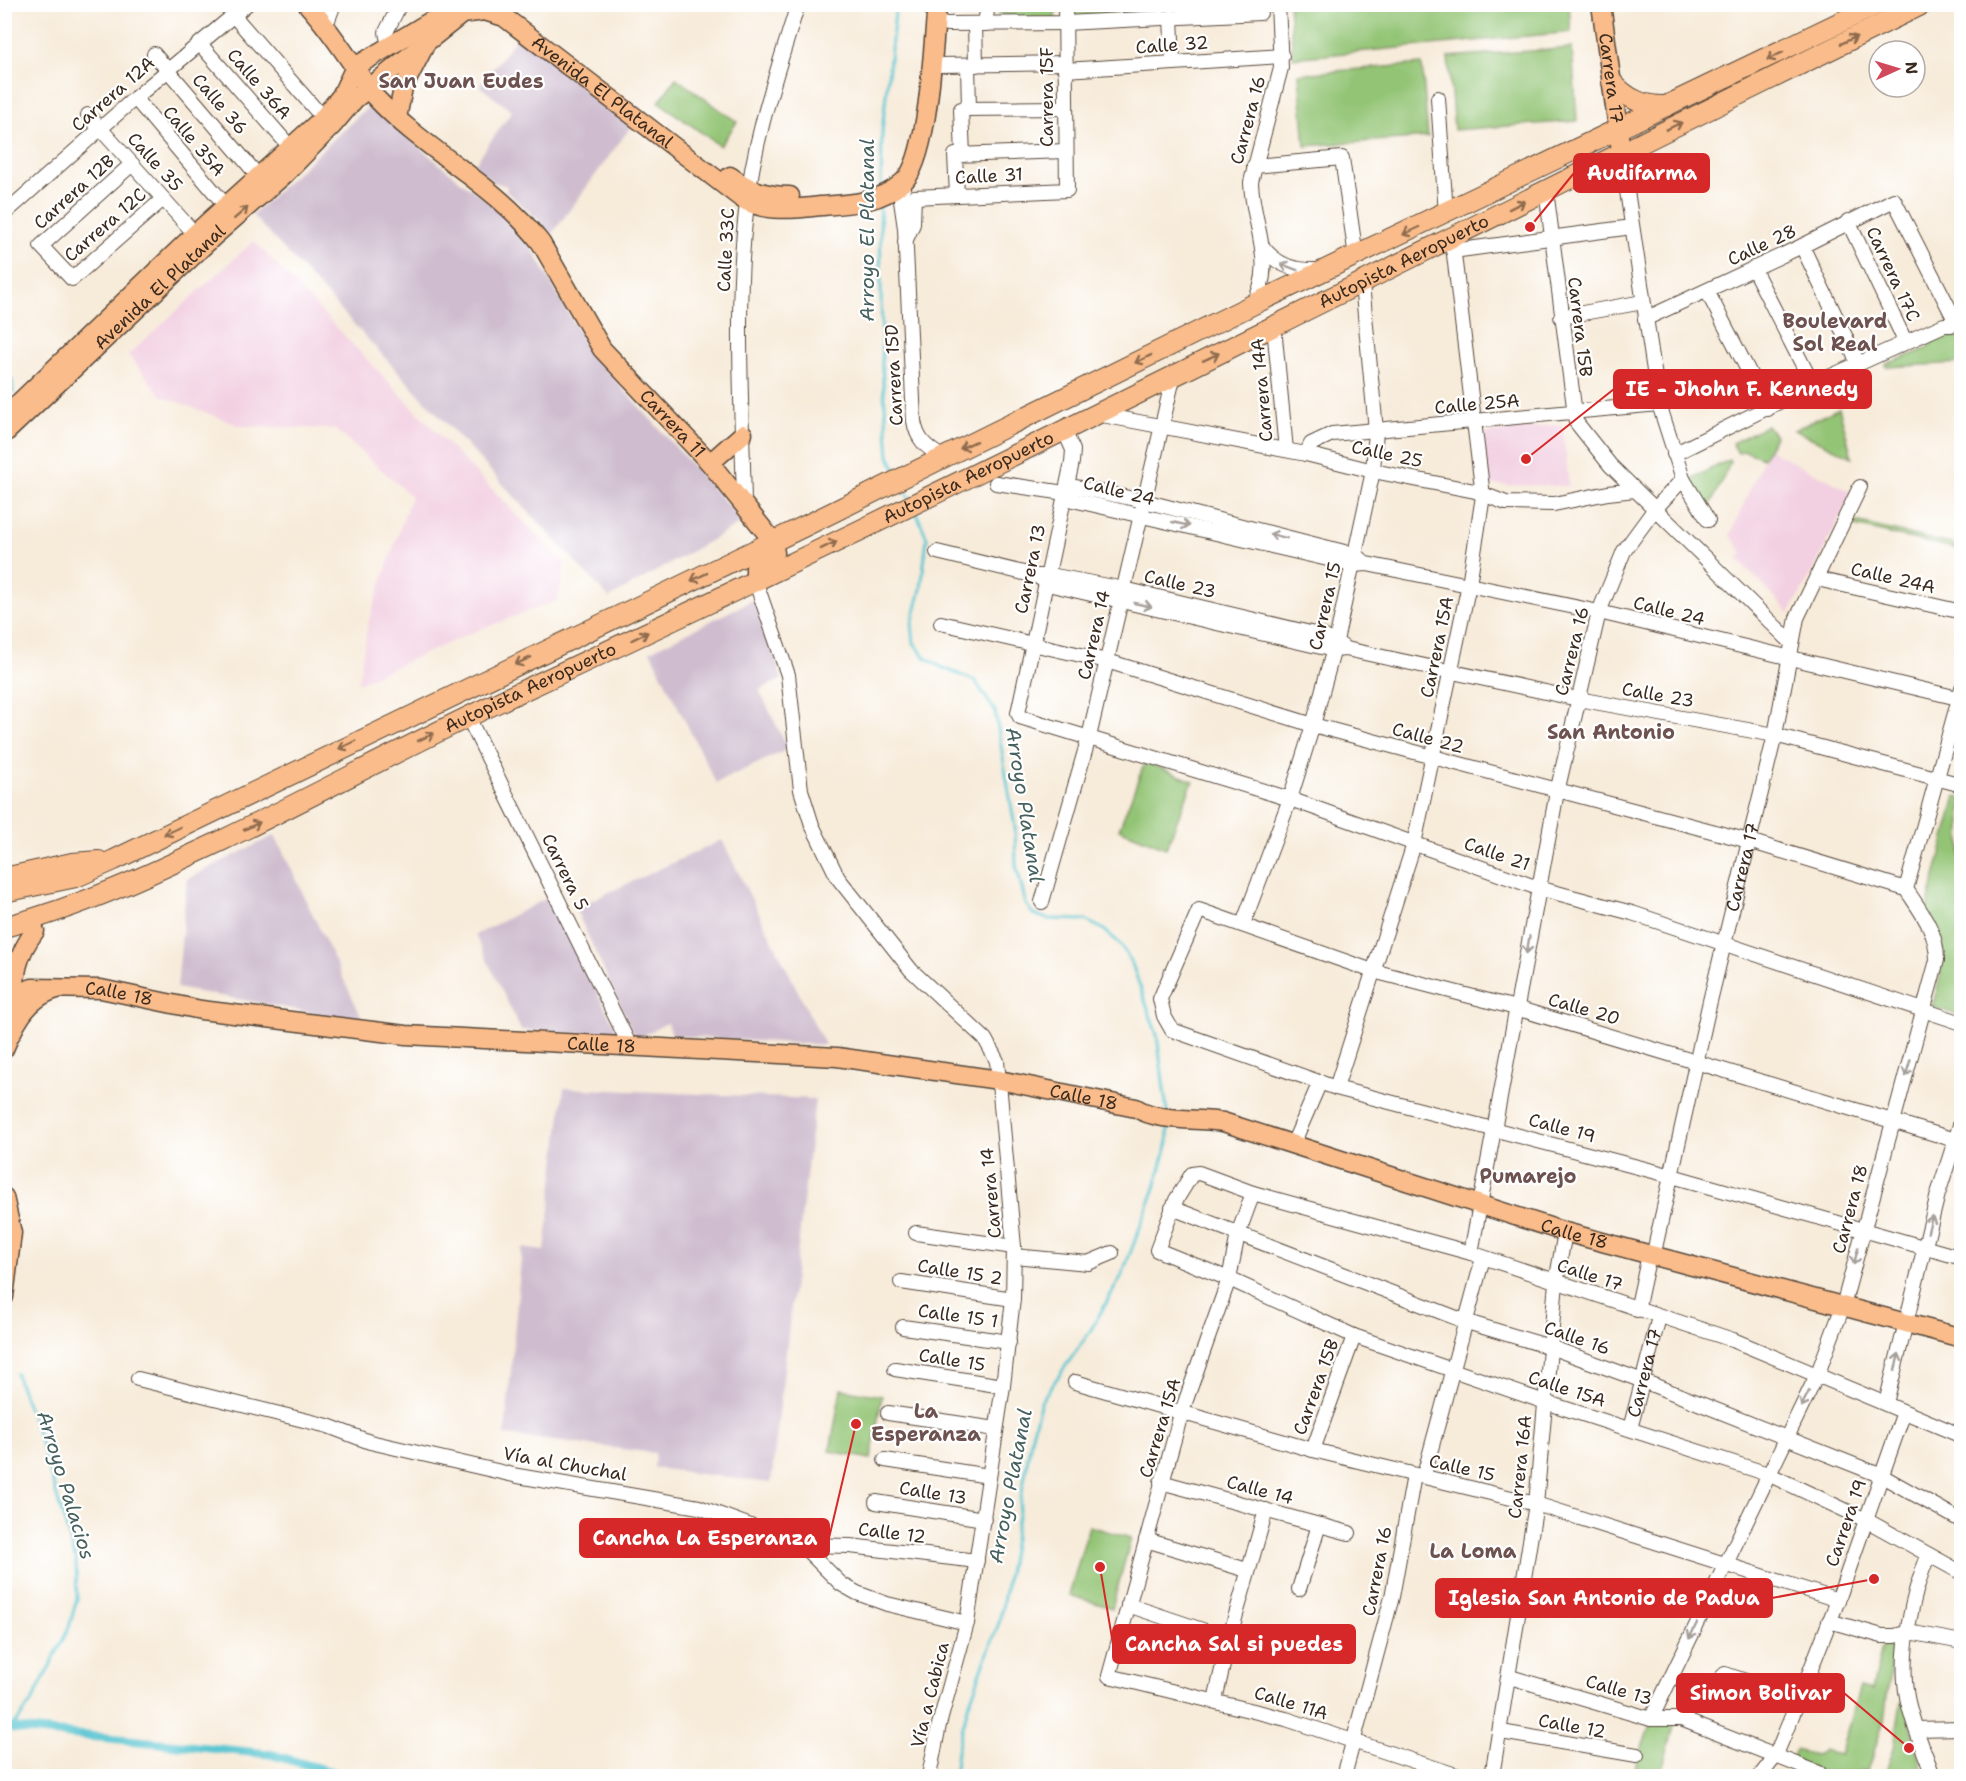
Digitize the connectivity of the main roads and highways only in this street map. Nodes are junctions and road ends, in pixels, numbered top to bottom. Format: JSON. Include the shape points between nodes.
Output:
{"nodes":[{"id":1,"x":307,"y":4,"type":"edge"},
{"id":2,"x":459,"y":4,"type":"edge"},
{"id":3,"x":504,"y":4,"type":"edge"},
{"id":4,"x":926,"y":4,"type":"edge"},
{"id":5,"x":937,"y":4,"type":"edge"},
{"id":6,"x":1601,"y":4,"type":"edge"},
{"id":7,"x":1878,"y":4,"type":"edge"},
{"id":8,"x":1923,"y":4,"type":"edge"},
{"id":9,"x":428,"y":40,"type":"junction"},
{"id":10,"x":339,"y":44,"type":"junction"},
{"id":11,"x":355,"y":67,"type":"junction"},
{"id":12,"x":1612,"y":82,"type":"junction"},
{"id":13,"x":368,"y":89,"type":"junction"},
{"id":14,"x":1667,"y":106,"type":"junction"},
{"id":15,"x":329,"y":112,"type":"junction"},
{"id":16,"x":397,"y":118,"type":"junction"},
{"id":17,"x":1618,"y":130,"type":"junction"},
{"id":18,"x":1621,"y":151,"type":"junction"},
{"id":19,"x":904,"y":184,"type":"junction"},
{"id":20,"x":748,"y":196,"type":"junction"},
{"id":21,"x":81,"y":354,"type":"junction"},
{"id":22,"x":4,"y":417,"type":"edge"},
{"id":23,"x":4,"y":434,"type":"edge"},
{"id":24,"x":743,"y":434,"type":"road end"},
{"id":25,"x":710,"y":463,"type":"junction"},
{"id":26,"x":773,"y":541,"type":"junction"},
{"id":27,"x":755,"y":580,"type":"junction"},
{"id":28,"x":114,"y":860,"type":"junction"},
{"id":29,"x":161,"y":869,"type":"junction"},
{"id":30,"x":4,"y":878,"type":"edge"},
{"id":31,"x":4,"y":892,"type":"edge"},
{"id":32,"x":4,"y":927,"type":"edge"},
{"id":33,"x":10,"y":945,"type":"edge"},
{"id":34,"x":42,"y":987,"type":"junction"},
{"id":35,"x":67,"y":987,"type":"junction"},
{"id":36,"x":7,"y":1003,"type":"junction"},
{"id":37,"x":8,"y":1042,"type":"edge"},
{"id":38,"x":4,"y":1197,"type":"edge"},
{"id":39,"x":4,"y":1298,"type":"edge"},
{"id":40,"x":1962,"y":1338,"type":"edge"}],
"edges":[{"from":1,"to":10,"type":"main road","name":"Carrera 11"},
{"from":2,"to":11,"type":"main road","name":"Avenida El Platanal"},
{"from":3,"to":20,"type":"main road","name":"Avenida El Platanal"},
{"from":4,"to":19,"type":"main road"},
{"from":5,"to":19,"type":"main road","name":"Avenida El Platanal","via":[[921,147]]},
{"from":6,"to":12,"type":"main road","name":"Carrera 17"},
{"from":7,"to":14,"type":"highway","name":"Autopista Aeropuerto","one_way":true},
{"from":18,"to":8,"type":"highway","name":"Autopista Aeropuerto","one_way":true},
{"from":9,"to":13,"type":"main road","name":"Avenida El Platanal"},
{"from":9,"to":16,"type":"main road","via":[[403,88]]},
{"from":9,"to":20,"type":"main road","name":"Avenida El Platanal","via":[[462,14],[484,10],[504,17]]},
{"from":10,"to":11,"type":"main road","name":"Carrera 11"},
{"from":10,"to":15,"type":"main road","via":[[340,76]]},
{"from":11,"to":13,"type":"main road","name":"Carrera 11"},
{"from":11,"to":15,"type":"main road","name":"Avenida El Platanal"},
{"from":12,"to":14,"type":"highway","via":[[1637,102]]},
{"from":12,"to":17,"type":"main road","name":"Carrera 17"},
{"from":13,"to":16,"type":"main road","name":"Carrera 11"},
{"from":21,"to":13,"type":"main road","name":"Avenida El Platanal","one_way":true,"via":[[286,173]]},
{"from":14,"to":17,"type":"highway","name":"Autopista Aeropuerto"},
{"from":15,"to":21,"type":"main road","name":"Avenida El Platanal","via":[[195,234]]},
{"from":16,"to":25,"type":"main road","name":"Carrera 11","via":[[529,227],[602,349]]},
{"from":17,"to":18,"type":"main road","name":"Carrera 17"},
{"from":17,"to":26,"type":"highway","name":"Autopista Aeropuerto","one_way":true},
{"from":27,"to":18,"type":"highway","name":"Autopista Aeropuerto","one_way":true,"via":[[1174,374],[1452,245]]},
{"from":19,"to":20,"type":"main road","name":"Avenida El Platanal","via":[[885,182],[864,196],[780,208]]},
{"from":21,"to":22,"type":"main road","name":"Avenida El Platanal"},
{"from":21,"to":23,"type":"main road","name":"Avenida El Platanal","via":[[61,381]]},
{"from":24,"to":25,"type":"main road"},
{"from":25,"to":26,"type":"main road","name":"Carrera 11"},
{"from":26,"to":27,"type":"main road","via":[[775,553],[755,568]]},
{"from":26,"to":28,"type":"highway","name":"Autopista Aeropuerto","one_way":true},
{"from":29,"to":27,"type":"highway","name":"Autopista Aeropuerto","one_way":true},
{"from":28,"to":30,"type":"highway","via":[[72,863]]},
{"from":28,"to":31,"type":"highway","name":"Autopista Aeropuerto","via":[[76,877]]},
{"from":29,"to":32,"type":"highway","name":"Autopista Aeropuerto","via":[[90,900]]},
{"from":29,"to":33,"type":"highway","via":[[139,893]]},
{"from":33,"to":34,"type":"main road","via":[[20,976],[29,984]]},
{"from":33,"to":36,"type":"main road"},
{"from":34,"to":35,"type":"main road","name":"Calle 18"},
{"from":34,"to":36,"type":"main road","name":"Calle 18","via":[[23,991]]},
{"from":35,"to":37,"type":"main road","name":"Calle 18","via":[[33,1003],[17,1020]]},
{"from":35,"to":40,"type":"main road","name":"Calle 18","via":[[101,988],[201,1010],[406,1035],[837,1057],[999,1080],[1145,1113],[1158,1111],[1222,1122],[1565,1232]]},
{"from":36,"to":37,"type":"main road"},
{"from":38,"to":39,"type":"main road","via":[[12,1233]]}]}
